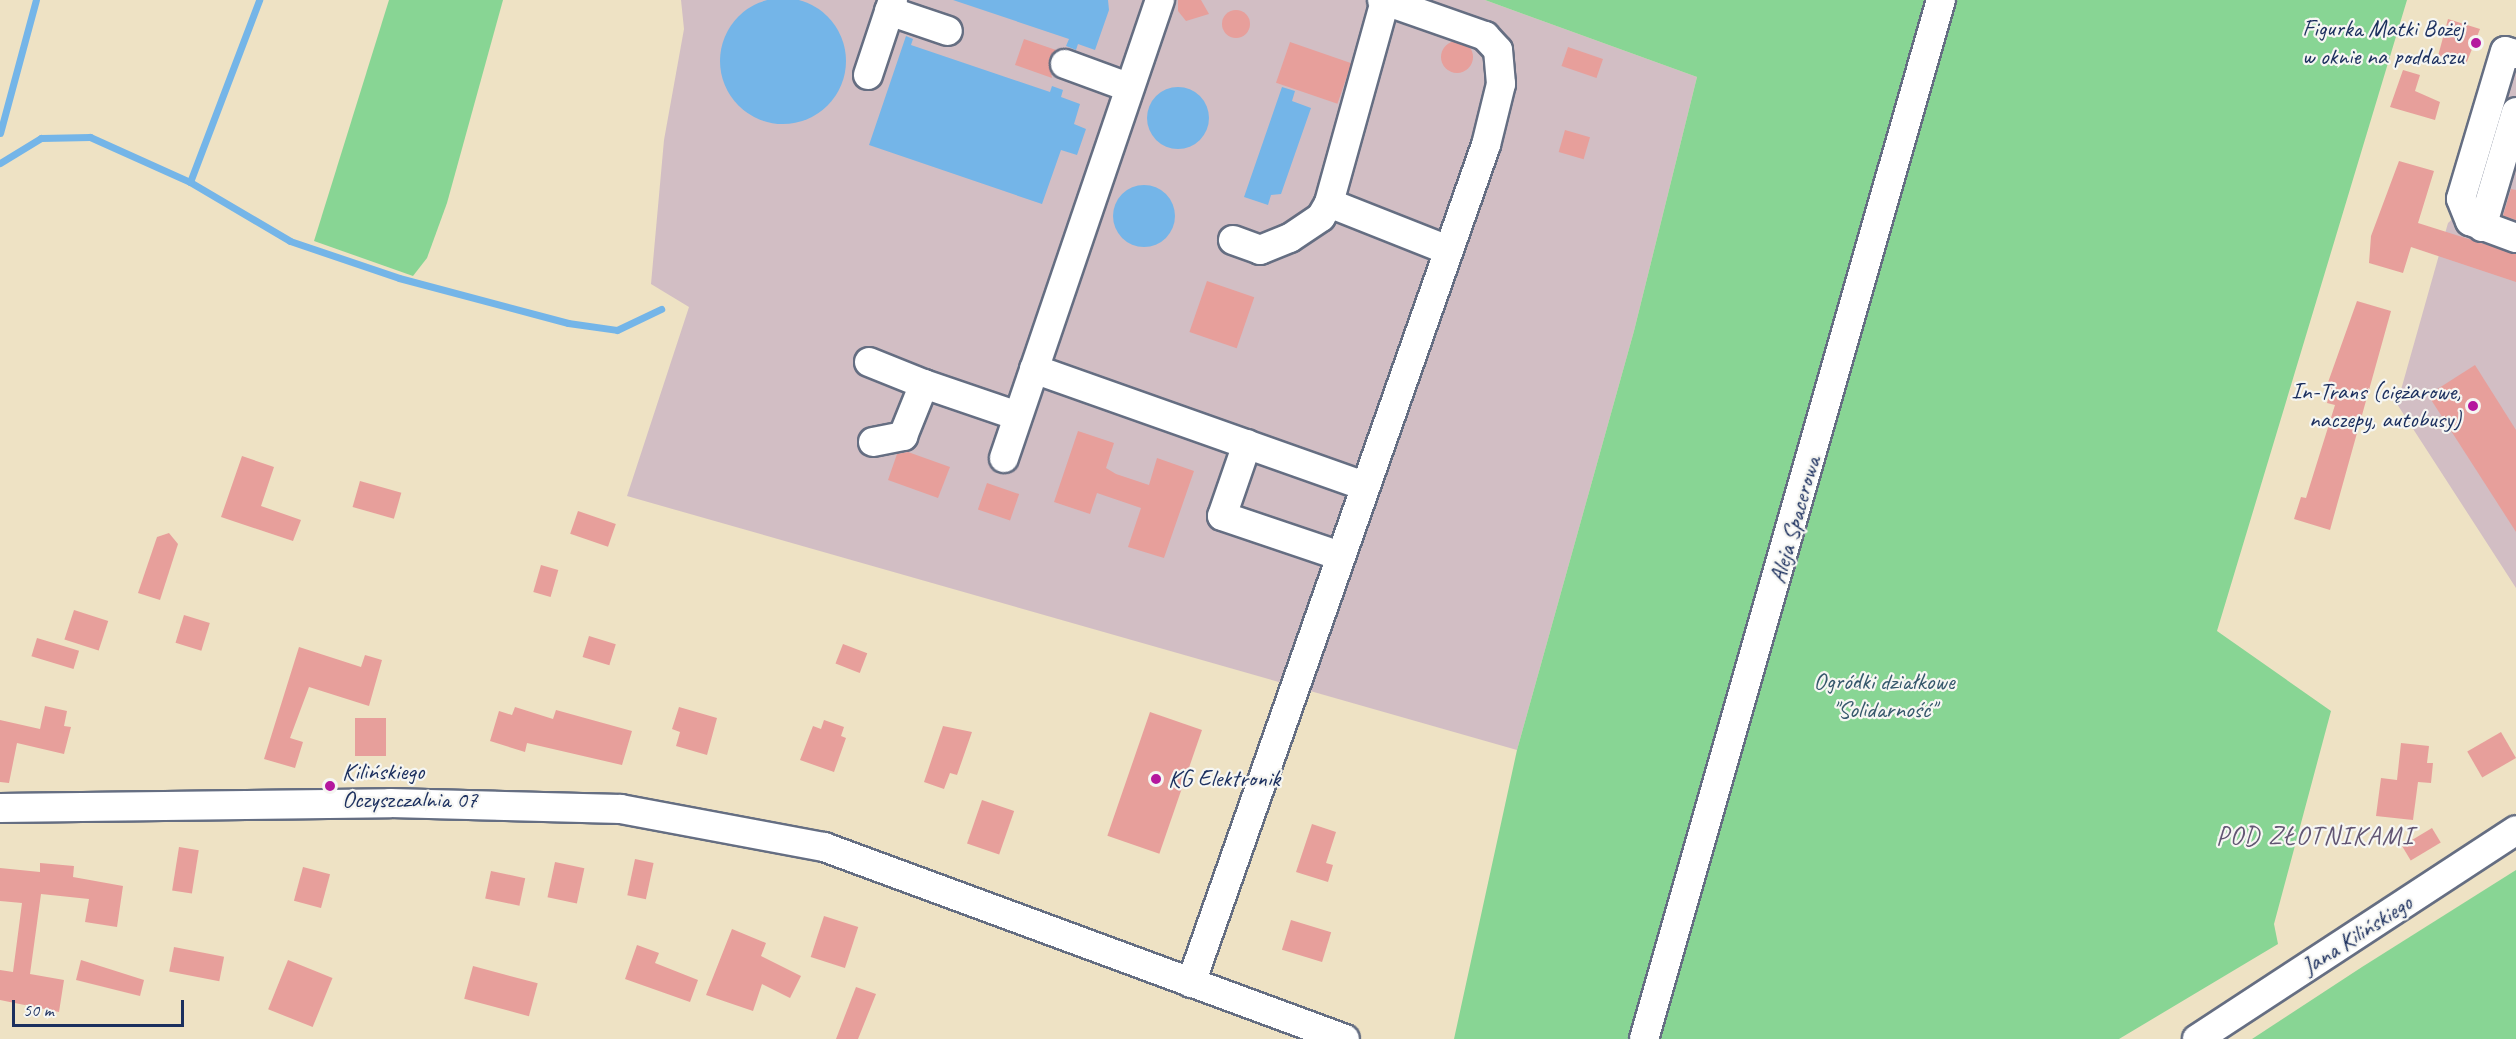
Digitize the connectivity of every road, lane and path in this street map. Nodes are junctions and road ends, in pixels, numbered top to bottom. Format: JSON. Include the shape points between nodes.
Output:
{"nodes":[{"id":1,"x":1160,"y":0,"type":"edge"},
{"id":2,"x":1941,"y":0,"type":"edge"},
{"id":3,"x":1384,"y":1,"type":"edge"},
{"id":4,"x":891,"y":6,"type":"edge"},
{"id":5,"x":948,"y":31,"type":"dead end"},
{"id":6,"x":2510,"y":53,"type":"edge"},
{"id":7,"x":1065,"y":64,"type":"dead end"},
{"id":8,"x":868,"y":75,"type":"dead end"},
{"id":9,"x":1128,"y":87,"type":"junction"},
{"id":10,"x":2503,"y":101,"type":"edge"},
{"id":11,"x":2516,"y":112,"type":"edge"},
{"id":12,"x":1329,"y":203,"type":"junction"},
{"id":13,"x":2482,"y":227,"type":"junction"},
{"id":14,"x":2516,"y":238,"type":"edge"},
{"id":15,"x":1233,"y":240,"type":"dead end"},
{"id":16,"x":1448,"y":250,"type":"junction"},
{"id":17,"x":869,"y":362,"type":"dead end"},
{"id":18,"x":1034,"y":369,"type":"junction"},
{"id":19,"x":924,"y":384,"type":"junction"},
{"id":20,"x":1018,"y":416,"type":"junction"},
{"id":21,"x":873,"y":442,"type":"dead end"},
{"id":22,"x":1247,"y":444,"type":"junction"},
{"id":23,"x":1004,"y":458,"type":"dead end"},
{"id":24,"x":1365,"y":486,"type":"junction"},
{"id":25,"x":1340,"y":556,"type":"junction"},
{"id":26,"x":0,"y":808,"type":"edge"},
{"id":27,"x":2516,"y":830,"type":"edge"},
{"id":28,"x":1191,"y":982,"type":"junction"},
{"id":29,"x":1345,"y":1039,"type":"edge"},
{"id":30,"x":1644,"y":1039,"type":"edge"},
{"id":31,"x":2197,"y":1039,"type":"edge"}],
"edges":[{"from":1,"to":9,"type":"street"},
{"from":2,"to":30,"type":"street","name":"Aleja Spacerowa"},
{"from":3,"to":12,"type":"street"},
{"from":3,"to":16,"type":"street","via":[[1463,25],[1498,50],[1501,84],[1486,145]]},
{"from":4,"to":5,"type":"street"},
{"from":4,"to":8,"type":"street"},
{"from":6,"to":10,"type":"street"},
{"from":7,"to":9,"type":"street"},
{"from":9,"to":18,"type":"street","via":[[1098,146]]},
{"from":10,"to":13,"type":"street","via":[[2461,199],[2470,221]]},
{"from":11,"to":13,"type":"street"},
{"from":12,"to":15,"type":"street","via":[[1320,217],[1290,238],[1260,250]]},
{"from":12,"to":16,"type":"street"},
{"from":13,"to":14,"type":"street"},
{"from":16,"to":24,"type":"street"},
{"from":17,"to":19,"type":"street"},
{"from":18,"to":20,"type":"street"},
{"from":18,"to":22,"type":"street"},
{"from":19,"to":20,"type":"street"},
{"from":19,"to":21,"type":"street","via":[[903,436]]},
{"from":20,"to":23,"type":"street"},
{"from":22,"to":24,"type":"street"},
{"from":22,"to":25,"type":"street","via":[[1222,516]]},
{"from":24,"to":25,"type":"street"},
{"from":25,"to":28,"type":"street"},
{"from":26,"to":28,"type":"street","via":[[390,803],[621,809],[824,847]]},
{"from":27,"to":31,"type":"street","name":"Jana Kilińskiego"},
{"from":28,"to":29,"type":"street"}]}
